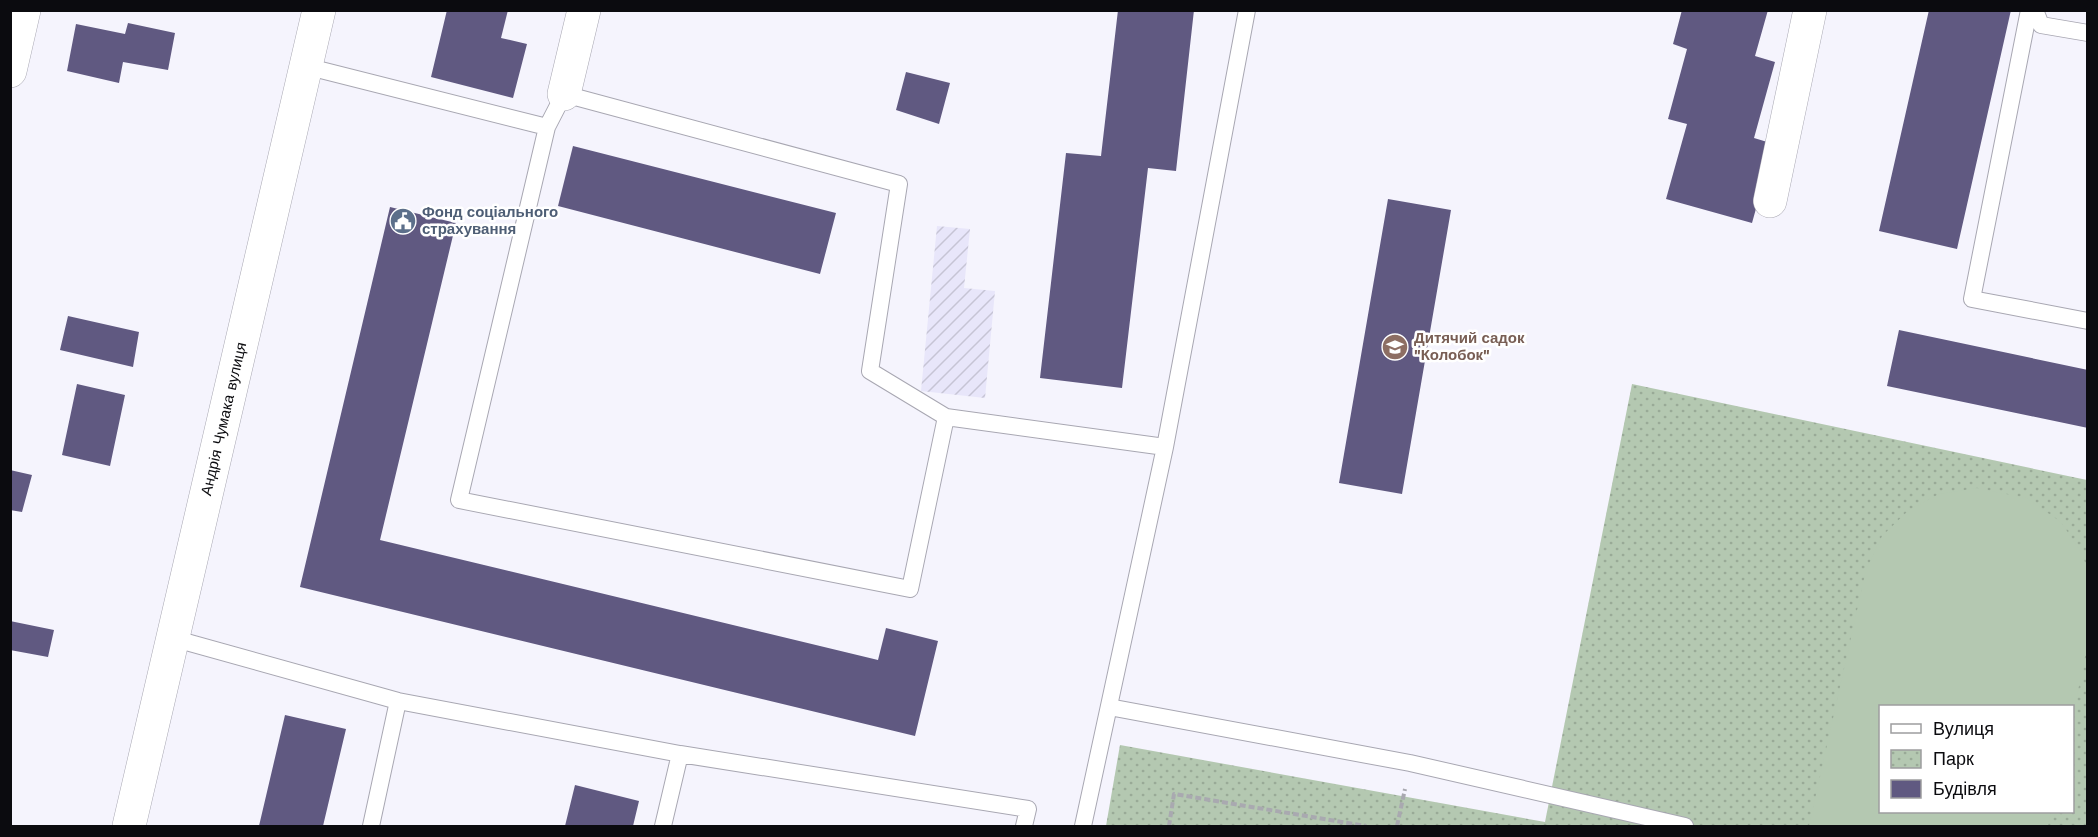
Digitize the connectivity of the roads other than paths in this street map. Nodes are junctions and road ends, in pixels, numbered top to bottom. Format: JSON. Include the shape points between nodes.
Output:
{"nodes":[{"id":1,"x":24,"y":10,"type":"edge"},
{"id":2,"x":319,"y":10,"type":"edge"},
{"id":3,"x":584,"y":10,"type":"edge"},
{"id":4,"x":1247,"y":10,"type":"edge"},
{"id":5,"x":1810,"y":10,"type":"edge"},
{"id":6,"x":2029,"y":10,"type":"edge"},
{"id":7,"x":2036,"y":10,"type":"edge"},
{"id":8,"x":2088,"y":33,"type":"edge"},
{"id":9,"x":304,"y":66,"type":"junction"},
{"id":10,"x":10,"y":70,"type":"edge"},
{"id":11,"x":564,"y":94,"type":"junction"},
{"id":12,"x":547,"y":127,"type":"junction"},
{"id":13,"x":1770,"y":201,"type":"dead end"},
{"id":14,"x":2088,"y":321,"type":"edge"},
{"id":15,"x":946,"y":417,"type":"junction"},
{"id":16,"x":1165,"y":447,"type":"junction"},
{"id":17,"x":172,"y":638,"type":"junction"},
{"id":18,"x":398,"y":702,"type":"junction"},
{"id":19,"x":1108,"y":707,"type":"junction"},
{"id":20,"x":680,"y":754,"type":"junction"},
{"id":21,"x":129,"y":826,"type":"edge"},
{"id":22,"x":371,"y":826,"type":"edge"},
{"id":23,"x":663,"y":826,"type":"edge"},
{"id":24,"x":1024,"y":826,"type":"edge"},
{"id":25,"x":1083,"y":826,"type":"edge"},
{"id":26,"x":1685,"y":826,"type":"edge"}],
"edges":[{"from":1,"to":10,"type":"street"},
{"from":2,"to":9,"type":"street","name":"Андрія Чумака вулиця"},
{"from":3,"to":11,"type":"street"},
{"from":4,"to":16,"type":"lane"},
{"from":5,"to":13,"type":"street"},
{"from":6,"to":14,"type":"lane","via":[[1972,299]]},
{"from":7,"to":8,"type":"lane","via":[[2041,25]]},
{"from":9,"to":12,"type":"lane"},
{"from":9,"to":17,"type":"street","name":"Андрія Чумака вулиця"},
{"from":11,"to":12,"type":"lane"},
{"from":11,"to":15,"type":"lane","via":[[898,184],[870,371]]},
{"from":12,"to":15,"type":"lane","via":[[459,500],[910,589]]},
{"from":15,"to":16,"type":"lane"},
{"from":16,"to":19,"type":"lane"},
{"from":17,"to":18,"type":"lane"},
{"from":17,"to":21,"type":"street","name":"Андрія Чумака вулиця"},
{"from":18,"to":20,"type":"lane"},
{"from":18,"to":22,"type":"lane"},
{"from":19,"to":25,"type":"lane"},
{"from":19,"to":26,"type":"lane","via":[[1410,763]]},
{"from":20,"to":23,"type":"lane"},
{"from":20,"to":24,"type":"lane","via":[[1028,809]]}]}
